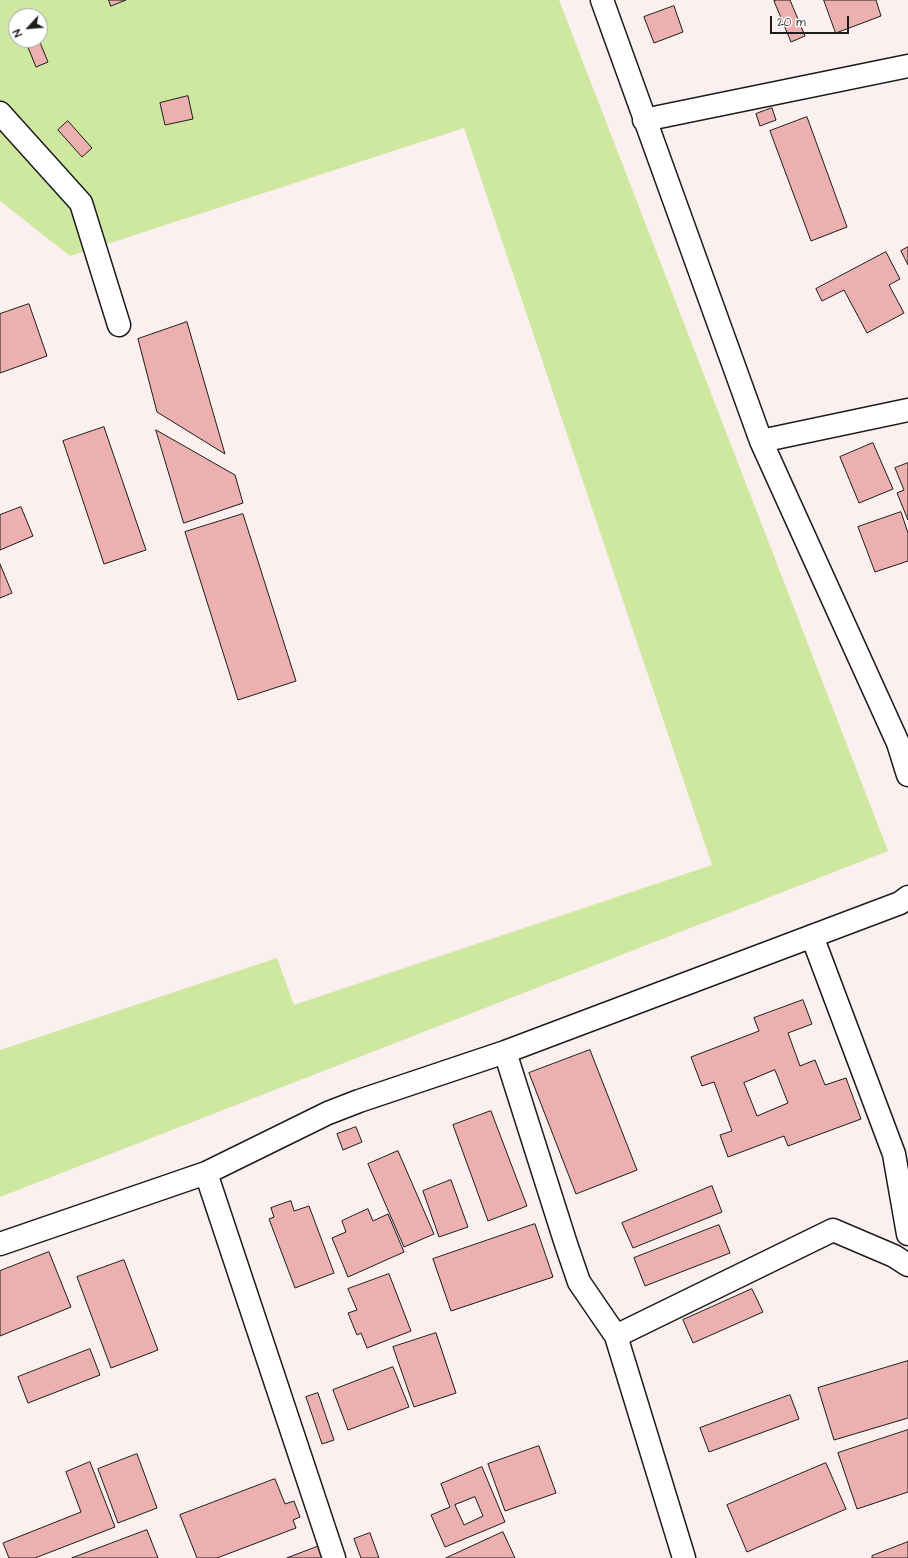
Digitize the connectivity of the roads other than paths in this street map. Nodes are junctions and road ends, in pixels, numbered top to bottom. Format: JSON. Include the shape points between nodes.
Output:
{"nodes":[{"id":1,"x":602,"y":0,"type":"edge"},
{"id":2,"x":908,"y":66,"type":"edge"},
{"id":3,"x":0,"y":113,"type":"edge"},
{"id":4,"x":644,"y":120,"type":"junction"},
{"id":5,"x":119,"y":325,"type":"dead end"},
{"id":6,"x":908,"y":410,"type":"edge"},
{"id":7,"x":761,"y":441,"type":"junction"},
{"id":8,"x":903,"y":742,"type":"edge"},
{"id":9,"x":908,"y":775,"type":"edge"},
{"id":10,"x":908,"y":897,"type":"edge"},
{"id":11,"x":812,"y":936,"type":"junction"},
{"id":12,"x":506,"y":1052,"type":"junction"},
{"id":13,"x":206,"y":1173,"type":"junction"},
{"id":14,"x":908,"y":1234,"type":"edge"},
{"id":15,"x":0,"y":1244,"type":"edge"},
{"id":16,"x":908,"y":1265,"type":"edge"},
{"id":17,"x":616,"y":1336,"type":"junction"},
{"id":18,"x":334,"y":1558,"type":"edge"},
{"id":19,"x":684,"y":1558,"type":"edge"}],
"edges":[{"from":1,"to":4,"type":"street"},
{"from":2,"to":4,"type":"street"},
{"from":3,"to":5,"type":"street","via":[[80,203]]},
{"from":4,"to":7,"type":"street"},
{"from":6,"to":7,"type":"street"},
{"from":7,"to":8,"type":"street"},
{"from":8,"to":9,"type":"street"},
{"from":10,"to":11,"type":"street","via":[[900,903]]},
{"from":11,"to":12,"type":"street"},
{"from":11,"to":14,"type":"street","via":[[894,1154]]},
{"from":12,"to":13,"type":"street","via":[[334,1111]]},
{"from":12,"to":17,"type":"street","via":[[579,1282]]},
{"from":13,"to":15,"type":"street"},
{"from":13,"to":18,"type":"street"},
{"from":16,"to":17,"type":"street","via":[[894,1256],[833,1230]]},
{"from":17,"to":19,"type":"street"}]}
